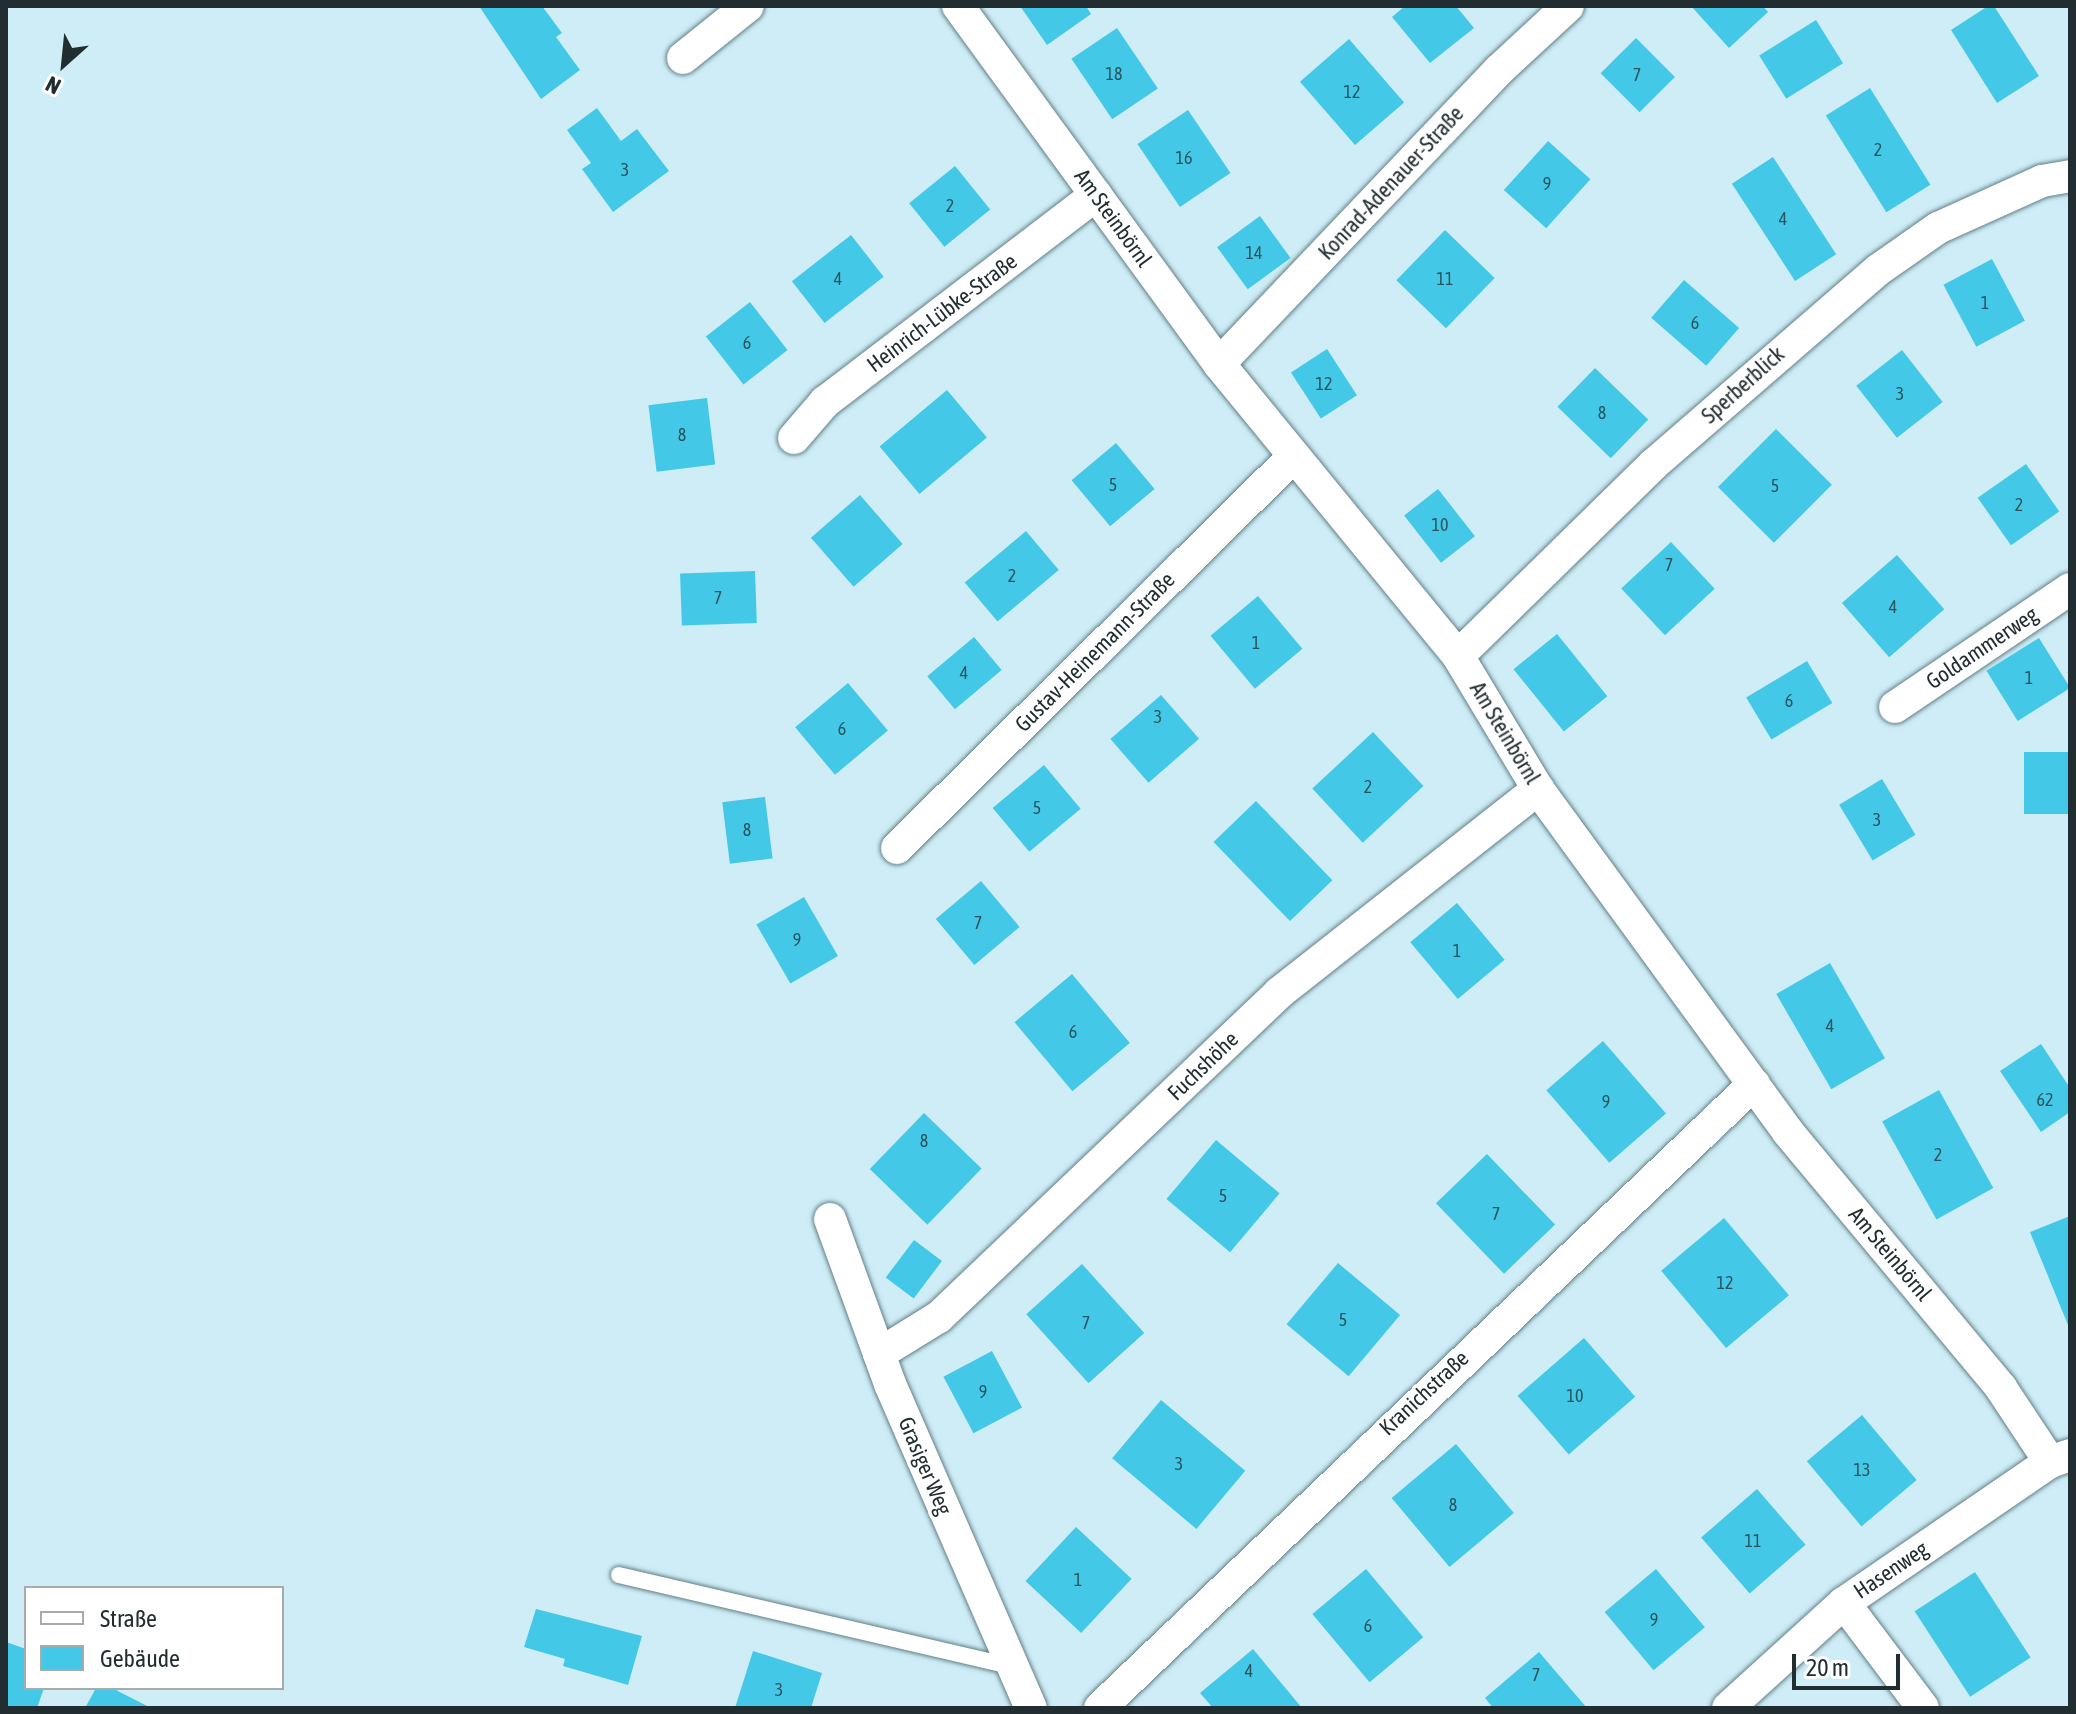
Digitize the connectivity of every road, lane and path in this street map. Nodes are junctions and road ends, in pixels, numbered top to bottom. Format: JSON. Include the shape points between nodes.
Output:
{"nodes":[{"id":1,"x":748,"y":6,"type":"edge"},
{"id":2,"x":958,"y":6,"type":"edge"},
{"id":3,"x":1568,"y":6,"type":"edge"},
{"id":4,"x":683,"y":58,"type":"dead end"},
{"id":5,"x":2070,"y":176,"type":"edge"},
{"id":6,"x":1096,"y":195,"type":"junction"},
{"id":7,"x":1219,"y":364,"type":"junction"},
{"id":8,"x":794,"y":438,"type":"dead end"},
{"id":9,"x":1294,"y":456,"type":"junction"},
{"id":10,"x":2070,"y":589,"type":"edge"},
{"id":11,"x":1458,"y":656,"type":"junction"},
{"id":12,"x":1895,"y":707,"type":"dead end"},
{"id":13,"x":1538,"y":789,"type":"junction"},
{"id":14,"x":897,"y":848,"type":"dead end"},
{"id":15,"x":1754,"y":1084,"type":"junction"},
{"id":16,"x":830,"y":1219,"type":"dead end"},
{"id":17,"x":879,"y":1354,"type":"junction"},
{"id":18,"x":2060,"y":1458,"type":"edge"},
{"id":19,"x":619,"y":1575,"type":"dead end"},
{"id":20,"x":1844,"y":1603,"type":"junction"},
{"id":21,"x":1011,"y":1666,"type":"junction"},
{"id":22,"x":1031,"y":1708,"type":"edge"},
{"id":23,"x":1100,"y":1708,"type":"edge"},
{"id":24,"x":1728,"y":1708,"type":"edge"},
{"id":25,"x":1923,"y":1708,"type":"edge"}],
"edges":[{"from":1,"to":4,"type":"street"},
{"from":2,"to":6,"type":"street","name":"Am Steinbörnl"},
{"from":3,"to":7,"type":"street","name":"Konrad-Adenauer-Straße","via":[[1499,70]]},
{"from":5,"to":11,"type":"street","name":"Sperberblick","via":[[2042,181],[1938,228],[1878,270],[1654,464]]},
{"from":6,"to":7,"type":"street","name":"Am Steinbörnl"},
{"from":6,"to":8,"type":"street","name":"Heinrich-Lübke-Straße","via":[[825,402]]},
{"from":7,"to":9,"type":"street","name":"Am Steinbörnl"},
{"from":9,"to":11,"type":"street","name":"Am Steinbörnl"},
{"from":9,"to":14,"type":"street","name":"Gustav-Heinemann-Straße"},
{"from":10,"to":12,"type":"street","name":"Goldammerweg"},
{"from":11,"to":13,"type":"street","name":"Am Steinbörnl"},
{"from":13,"to":15,"type":"street","name":"Am Steinbörnl"},
{"from":13,"to":17,"type":"street","name":"Fuchshöhe","via":[[1279,993],[939,1317]]},
{"from":15,"to":18,"type":"street","name":"Am Steinbörnl"},
{"from":15,"to":23,"type":"street","name":"Kranichstraße"},
{"from":16,"to":17,"type":"street","name":"Grasiger Weg"},
{"from":17,"to":21,"type":"street","name":"Grasiger Weg"},
{"from":18,"to":20,"type":"street","name":"Hasenweg"},
{"from":19,"to":21,"type":"lane"},
{"from":20,"to":24,"type":"street","name":"Hasenweg"},
{"from":20,"to":25,"type":"street"},
{"from":21,"to":22,"type":"street","name":"Grasiger Weg"}]}
